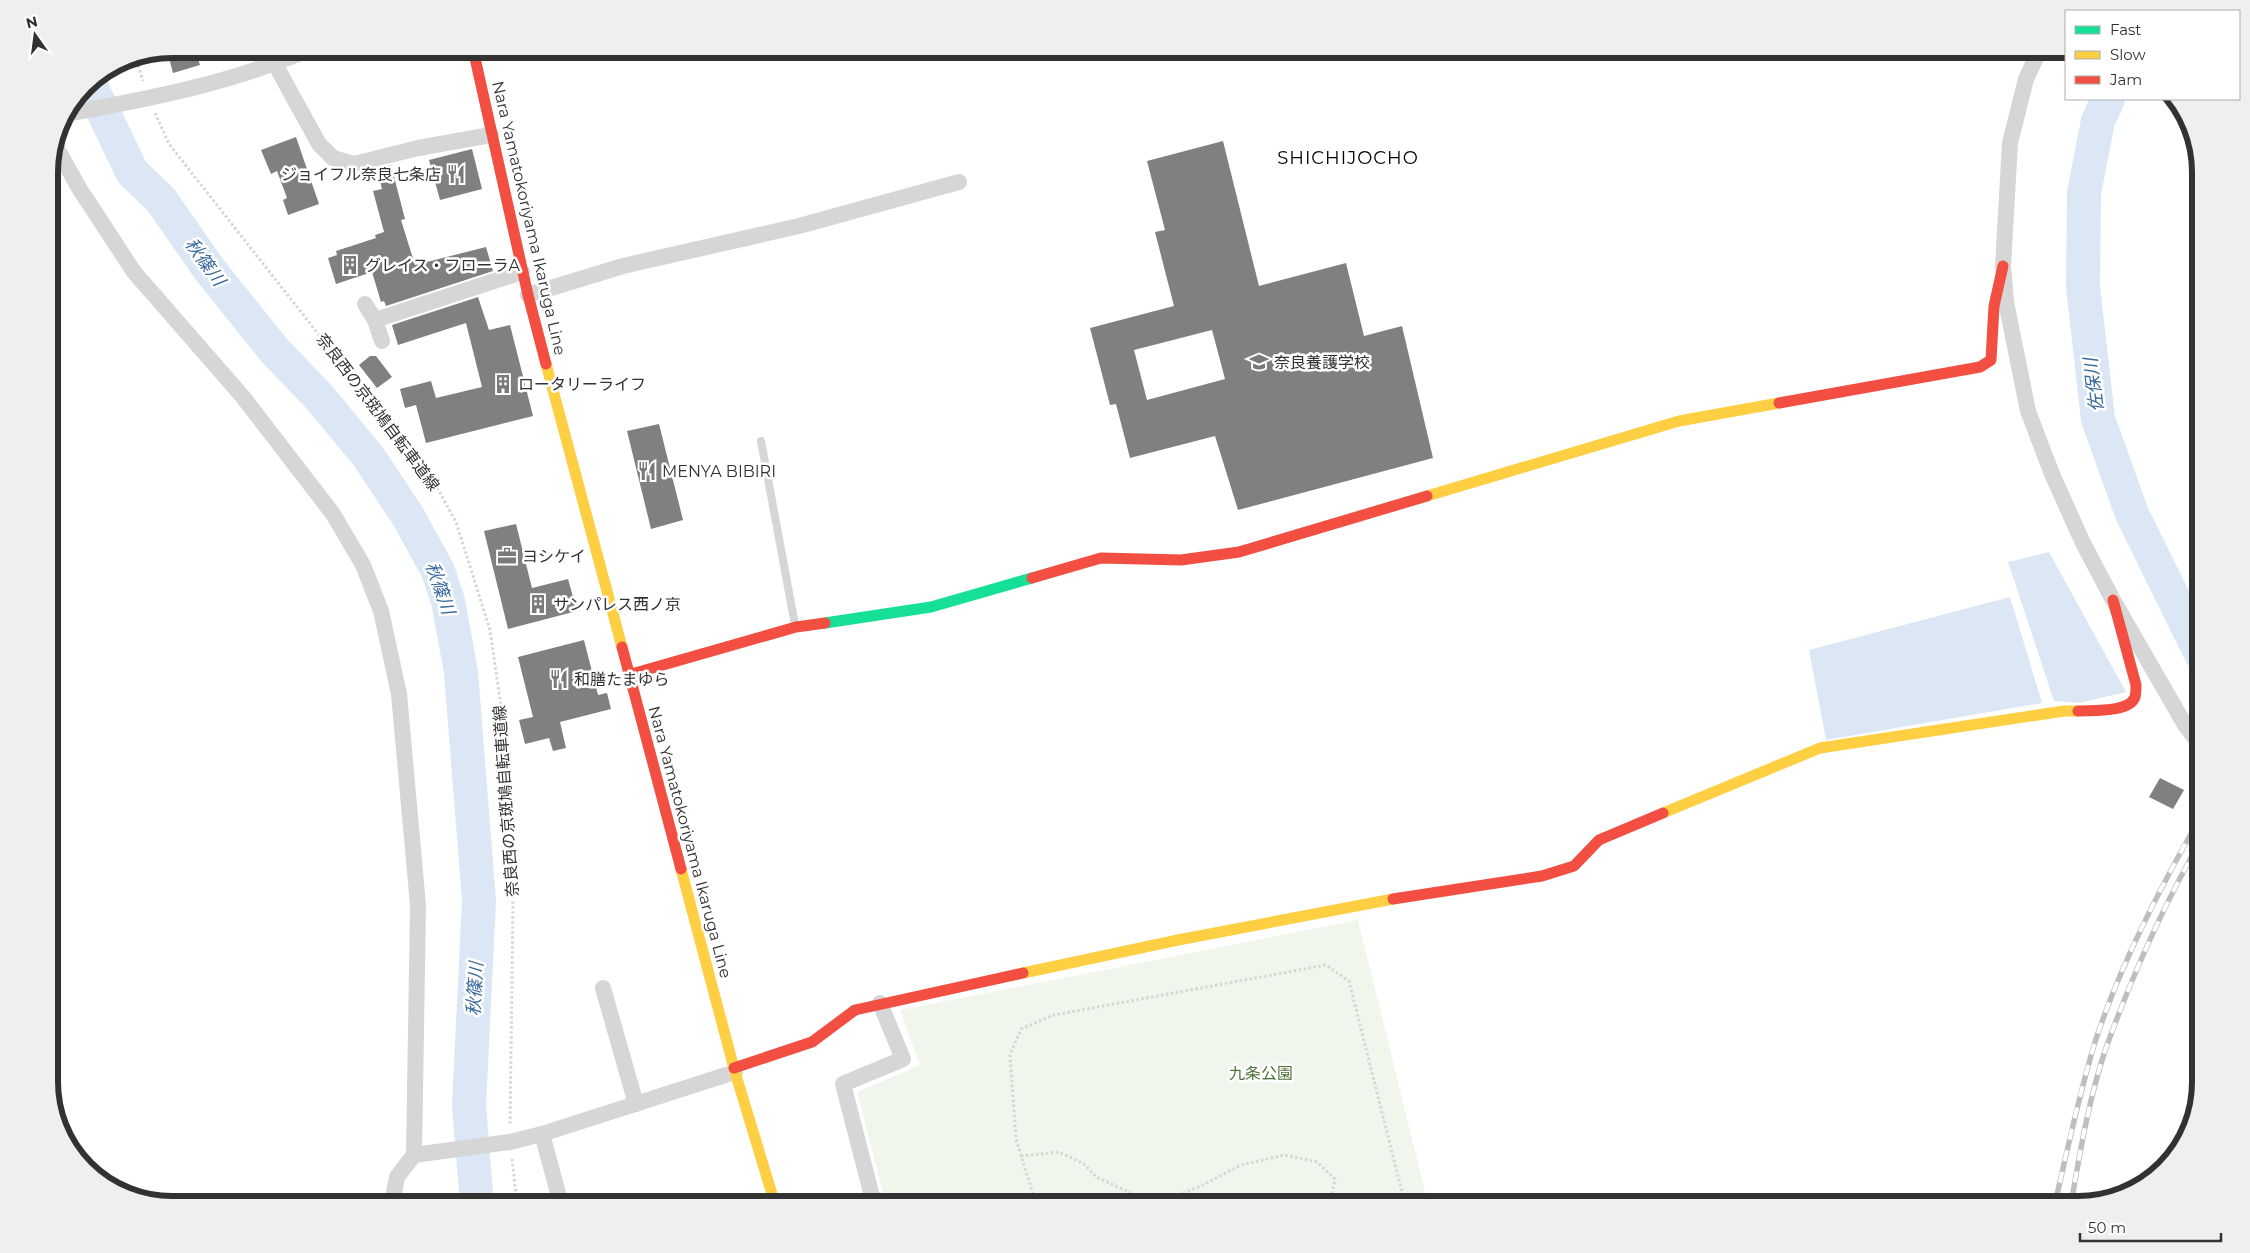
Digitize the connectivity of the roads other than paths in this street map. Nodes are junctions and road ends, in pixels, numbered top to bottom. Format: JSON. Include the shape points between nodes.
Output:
{"nodes":[{"id":1,"x":289,"y":58,"type":"edge"},
{"id":2,"x":475,"y":58,"type":"edge"},
{"id":3,"x":2036,"y":58,"type":"edge"},
{"id":4,"x":275,"y":64,"type":"junction"},
{"id":5,"x":74,"y":112,"type":"edge"},
{"id":6,"x":491,"y":135,"type":"junction"},
{"id":7,"x":59,"y":152,"type":"edge"},
{"id":8,"x":959,"y":182,"type":"dead end"},
{"id":9,"x":2003,"y":266,"type":"junction"},
{"id":10,"x":522,"y":272,"type":"junction"},
{"id":11,"x":528,"y":295,"type":"junction"},
{"id":12,"x":365,"y":304,"type":"dead end"},
{"id":13,"x":375,"y":320,"type":"junction"},
{"id":14,"x":382,"y":341,"type":"dead end"},
{"id":15,"x":761,"y":441,"type":"dead end"},
{"id":16,"x":2113,"y":600,"type":"junction"},
{"id":17,"x":796,"y":627,"type":"junction"},
{"id":18,"x":628,"y":675,"type":"junction"},
{"id":19,"x":2192,"y":734,"type":"edge"},
{"id":20,"x":603,"y":988,"type":"dead end"},
{"id":21,"x":880,"y":1002,"type":"junction"},
{"id":22,"x":734,"y":1070,"type":"junction"},
{"id":23,"x":636,"y":1104,"type":"junction"},
{"id":24,"x":542,"y":1134,"type":"junction"},
{"id":25,"x":421,"y":1154,"type":"junction"},
{"id":26,"x":393,"y":1196,"type":"edge"},
{"id":27,"x":559,"y":1196,"type":"edge"},
{"id":28,"x":773,"y":1196,"type":"edge"},
{"id":29,"x":872,"y":1196,"type":"edge"}],
"edges":[{"from":1,"to":4,"type":"street"},
{"from":2,"to":6,"type":"street","name":"Nara Yamatokoriyama Ikaruga Line"},
{"from":3,"to":9,"type":"street","via":[[2026,79],[2010,143]]},
{"from":4,"to":5,"type":"street","via":[[149,99]]},
{"from":4,"to":6,"type":"street","via":[[319,144],[333,158],[354,164]]},
{"from":6,"to":10,"type":"street","name":"Nara Yamatokoriyama Ikaruga Line"},
{"from":7,"to":25,"type":"street","via":[[134,272],[243,397],[333,514],[362,565],[381,611],[399,694],[418,905]]},
{"from":8,"to":11,"type":"street","via":[[799,226],[623,266]]},
{"from":9,"to":16,"type":"street","via":[[2006,302],[2028,411],[2083,543]]},
{"from":9,"to":17,"type":"street","via":[[1994,306],[1991,360],[1980,367],[1678,421],[1239,552],[1181,560],[1102,558],[931,607]]},
{"from":10,"to":11,"type":"street","name":"Nara Yamatokoriyama Ikaruga Line"},
{"from":10,"to":13,"type":"street"},
{"from":11,"to":18,"type":"street","name":"Nara Yamatokoriyama Ikaruga Line"},
{"from":12,"to":13,"type":"street"},
{"from":13,"to":14,"type":"street"},
{"from":15,"to":17,"type":"lane"},
{"from":16,"to":19,"type":"street"},
{"from":16,"to":21,"type":"street","via":[[2136,685],[2135,697],[2129,705],[1820,748],[1599,840],[1574,866],[1542,876],[1389,900],[1178,940]]},
{"from":17,"to":18,"type":"street"},
{"from":18,"to":22,"type":"street","name":"Nara Yamatokoriyama Ikaruga Line"},
{"from":20,"to":23,"type":"street"},
{"from":21,"to":22,"type":"street","via":[[855,1010],[812,1042]]},
{"from":21,"to":29,"type":"street","via":[[903,1059],[843,1084]]},
{"from":22,"to":23,"type":"street"},
{"from":22,"to":28,"type":"street","name":"Nara Yamatokoriyama Ikaruga Line"},
{"from":23,"to":24,"type":"street"},
{"from":24,"to":25,"type":"street","via":[[510,1142]]},
{"from":24,"to":27,"type":"street"},
{"from":25,"to":26,"type":"street","via":[[397,1177]]}]}
